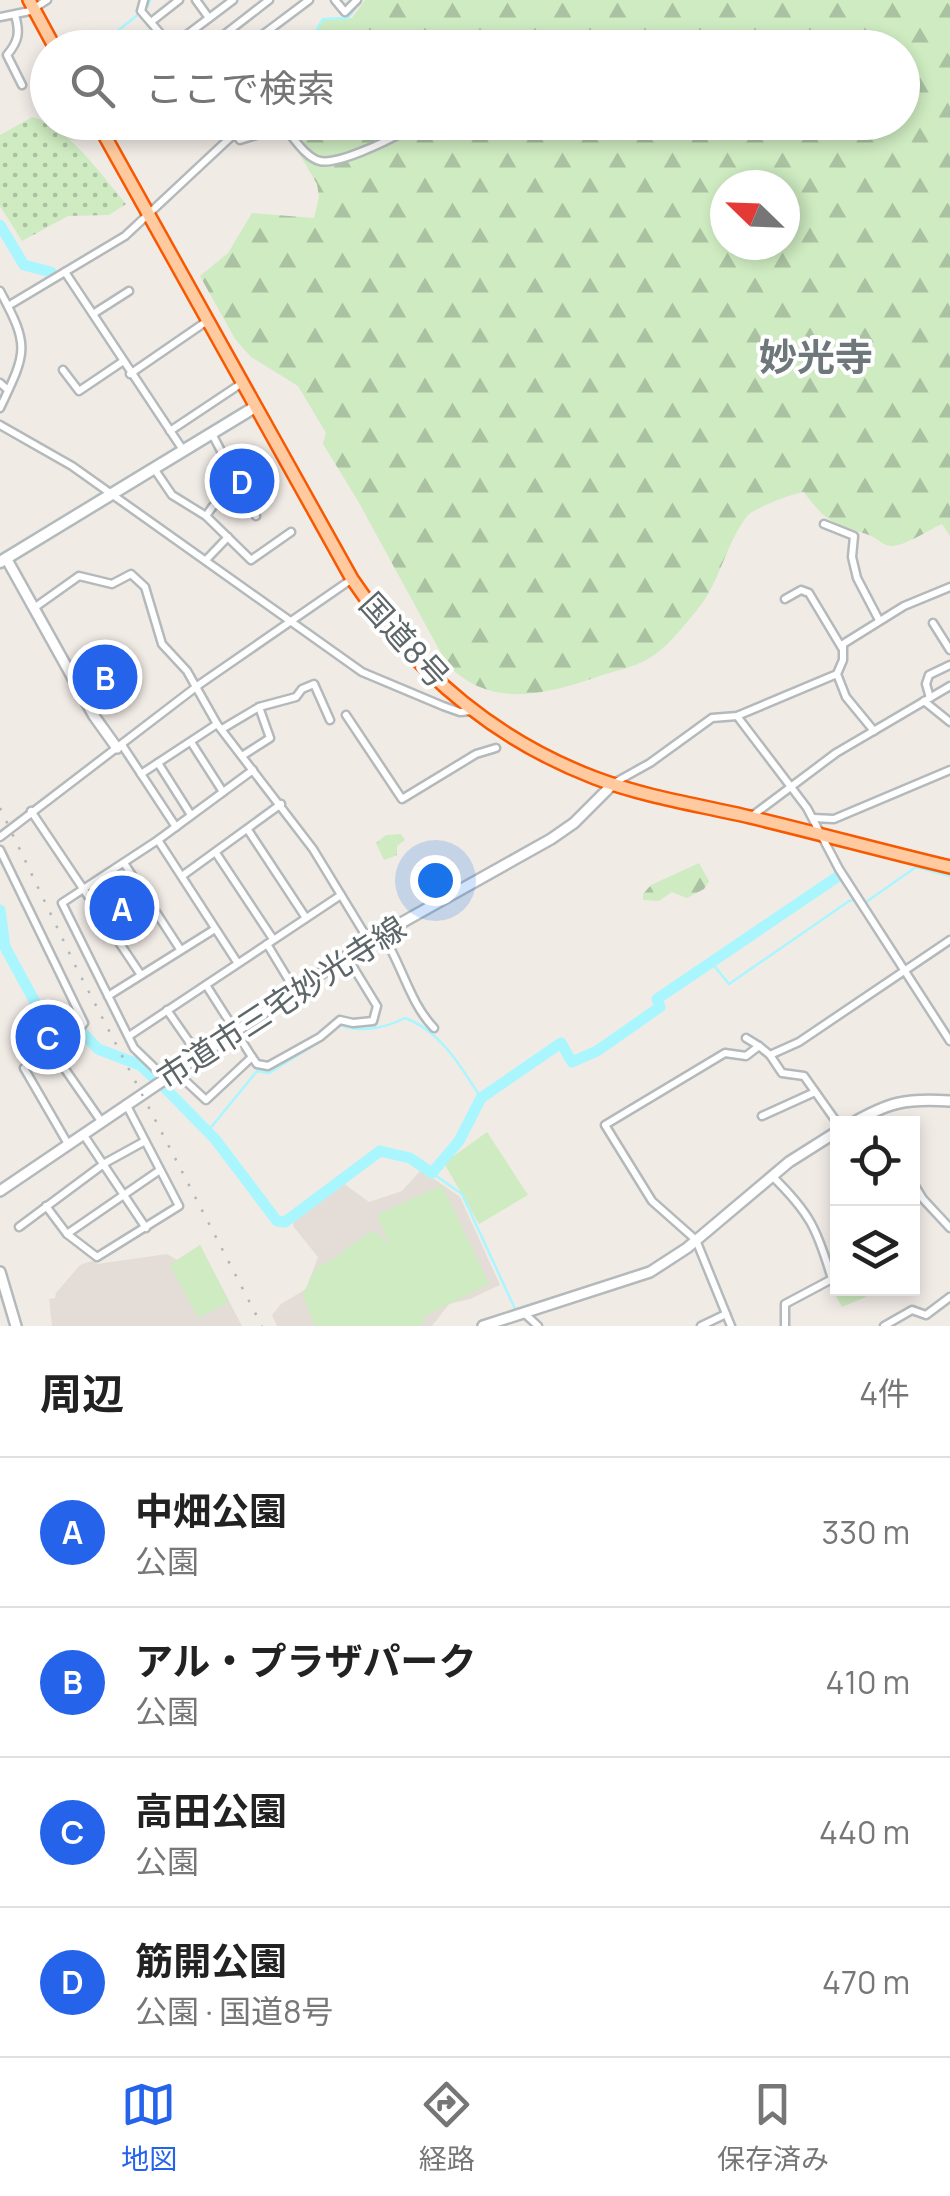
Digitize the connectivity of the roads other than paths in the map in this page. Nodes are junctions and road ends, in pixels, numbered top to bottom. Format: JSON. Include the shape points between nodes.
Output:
{"nodes":[{"id":1,"x":46,"y":0,"type":"edge"},
{"id":2,"x":144,"y":0,"type":"edge"},
{"id":3,"x":179,"y":0,"type":"edge"},
{"id":4,"x":196,"y":0,"type":"edge"},
{"id":5,"x":233,"y":0,"type":"edge"},
{"id":6,"x":269,"y":0,"type":"edge"},
{"id":7,"x":309,"y":0,"type":"edge"},
{"id":8,"x":335,"y":0,"type":"edge"},
{"id":9,"x":356,"y":0,"type":"edge"},
{"id":10,"x":31,"y":5,"type":"edge"},
{"id":11,"x":15,"y":14,"type":"junction"},
{"id":12,"x":0,"y":17,"type":"edge"},
{"id":13,"x":209,"y":18,"type":"junction"},
{"id":14,"x":151,"y":22,"type":"junction"},
{"id":15,"x":45,"y":30,"type":"edge"},
{"id":16,"x":158,"y":30,"type":"edge"},
{"id":17,"x":194,"y":30,"type":"edge"},
{"id":18,"x":230,"y":30,"type":"edge"},
{"id":19,"x":269,"y":30,"type":"edge"},
{"id":20,"x":22,"y":85,"type":"dead end"},
{"id":21,"x":107,"y":140,"type":"edge"},
{"id":22,"x":228,"y":140,"type":"edge"},
{"id":23,"x":296,"y":140,"type":"edge"},
{"id":24,"x":386,"y":140,"type":"edge"},
{"id":25,"x":148,"y":213,"type":"junction"},
{"id":26,"x":65,"y":272,"type":"junction"},
{"id":27,"x":0,"y":290,"type":"edge"},
{"id":28,"x":129,"y":291,"type":"dead end"},
{"id":29,"x":8,"y":306,"type":"junction"},
{"id":30,"x":92,"y":314,"type":"junction"},
{"id":31,"x":208,"y":321,"type":"junction"},
{"id":32,"x":122,"y":362,"type":"junction"},
{"id":33,"x":63,"y":370,"type":"dead end"},
{"id":34,"x":130,"y":374,"type":"junction"},
{"id":35,"x":242,"y":382,"type":"junction"},
{"id":36,"x":0,"y":383,"type":"edge"},
{"id":37,"x":8,"y":390,"type":"junction"},
{"id":38,"x":255,"y":407,"type":"junction"},
{"id":39,"x":0,"y":408,"type":"edge"},
{"id":40,"x":0,"y":425,"type":"edge"},
{"id":41,"x":170,"y":431,"type":"junction"},
{"id":42,"x":212,"y":434,"type":"junction"},
{"id":43,"x":184,"y":452,"type":"junction"},
{"id":44,"x":155,"y":470,"type":"junction"},
{"id":45,"x":240,"y":491,"type":"junction"},
{"id":46,"x":114,"y":496,"type":"junction"},
{"id":47,"x":206,"y":516,"type":"junction"},
{"id":48,"x":256,"y":516,"type":"dead end"},
{"id":49,"x":824,"y":524,"type":"dead end"},
{"id":50,"x":291,"y":532,"type":"dead end"},
{"id":51,"x":228,"y":537,"type":"junction"},
{"id":52,"x":3,"y":560,"type":"edge"},
{"id":53,"x":206,"y":560,"type":"junction"},
{"id":54,"x":352,"y":579,"type":"junction"},
{"id":55,"x":950,"y":586,"type":"edge"},
{"id":56,"x":784,"y":599,"type":"dead end"},
{"id":57,"x":32,"y":608,"type":"junction"},
{"id":58,"x":879,"y":620,"type":"junction"},
{"id":59,"x":290,"y":622,"type":"junction"},
{"id":60,"x":933,"y":623,"type":"dead end"},
{"id":61,"x":842,"y":648,"type":"junction"},
{"id":62,"x":950,"y":650,"type":"edge"},
{"id":63,"x":950,"y":665,"type":"edge"},
{"id":64,"x":837,"y":674,"type":"junction"},
{"id":65,"x":950,"y":686,"type":"edge"},
{"id":66,"x":196,"y":688,"type":"junction"},
{"id":67,"x":927,"y":699,"type":"junction"},
{"id":68,"x":259,"y":707,"type":"junction"},
{"id":69,"x":472,"y":711,"type":"junction"},
{"id":70,"x":346,"y":715,"type":"dead end"},
{"id":71,"x":737,"y":716,"type":"junction"},
{"id":72,"x":330,"y":720,"type":"dead end"},
{"id":73,"x":950,"y":722,"type":"edge"},
{"id":74,"x":219,"y":726,"type":"junction"},
{"id":75,"x":874,"y":731,"type":"junction"},
{"id":76,"x":191,"y":742,"type":"junction"},
{"id":77,"x":119,"y":746,"type":"junction"},
{"id":78,"x":496,"y":748,"type":"dead end"},
{"id":79,"x":242,"y":756,"type":"junction"},
{"id":80,"x":158,"y":763,"type":"junction"},
{"id":81,"x":253,"y":770,"type":"junction"},
{"id":82,"x":950,"y":770,"type":"edge"},
{"id":83,"x":141,"y":774,"type":"junction"},
{"id":84,"x":613,"y":784,"type":"junction"},
{"id":85,"x":790,"y":786,"type":"junction"},
{"id":86,"x":223,"y":792,"type":"junction"},
{"id":87,"x":281,"y":804,"type":"junction"},
{"id":88,"x":31,"y":811,"type":"junction"},
{"id":89,"x":191,"y":815,"type":"junction"},
{"id":90,"x":751,"y":818,"type":"junction"},
{"id":91,"x":814,"y":818,"type":"junction"},
{"id":92,"x":176,"y":827,"type":"junction"},
{"id":93,"x":248,"y":830,"type":"junction"},
{"id":94,"x":820,"y":835,"type":"junction"},
{"id":95,"x":0,"y":837,"type":"edge"},
{"id":96,"x":158,"y":840,"type":"junction"},
{"id":97,"x":0,"y":850,"type":"edge"},
{"id":98,"x":216,"y":853,"type":"junction"},
{"id":99,"x":124,"y":864,"type":"junction"},
{"id":100,"x":950,"y":867,"type":"edge"},
{"id":101,"x":182,"y":876,"type":"junction"},
{"id":102,"x":84,"y":888,"type":"junction"},
{"id":103,"x":342,"y":895,"type":"junction"},
{"id":104,"x":306,"y":918,"type":"junction"},
{"id":105,"x":215,"y":929,"type":"junction"},
{"id":106,"x":382,"y":934,"type":"junction"},
{"id":107,"x":950,"y":940,"type":"edge"},
{"id":108,"x":270,"y":941,"type":"junction"},
{"id":109,"x":370,"y":941,"type":"junction"},
{"id":110,"x":180,"y":950,"type":"junction"},
{"id":111,"x":347,"y":958,"type":"junction"},
{"id":112,"x":237,"y":962,"type":"junction"},
{"id":113,"x":906,"y":971,"type":"junction"},
{"id":114,"x":141,"y":974,"type":"junction"},
{"id":115,"x":206,"y":985,"type":"junction"},
{"id":116,"x":296,"y":992,"type":"junction"},
{"id":117,"x":108,"y":996,"type":"junction"},
{"id":118,"x":168,"y":1010,"type":"junction"},
{"id":119,"x":434,"y":1028,"type":"dead end"},
{"id":120,"x":236,"y":1030,"type":"junction"},
{"id":121,"x":129,"y":1036,"type":"junction"},
{"id":122,"x":746,"y":1038,"type":"dead end"},
{"id":123,"x":950,"y":1041,"type":"edge"},
{"id":124,"x":759,"y":1046,"type":"junction"},
{"id":125,"x":51,"y":1049,"type":"junction"},
{"id":126,"x":770,"y":1055,"type":"junction"},
{"id":127,"x":199,"y":1056,"type":"junction"},
{"id":128,"x":252,"y":1057,"type":"junction"},
{"id":129,"x":176,"y":1071,"type":"junction"},
{"id":130,"x":165,"y":1078,"type":"junction"},
{"id":131,"x":815,"y":1092,"type":"junction"},
{"id":132,"x":950,"y":1101,"type":"edge"},
{"id":133,"x":126,"y":1104,"type":"junction"},
{"id":134,"x":762,"y":1116,"type":"dead end"},
{"id":135,"x":832,"y":1116,"type":"edge"},
{"id":136,"x":875,"y":1116,"type":"edge"},
{"id":137,"x":101,"y":1121,"type":"junction"},
{"id":138,"x":83,"y":1134,"type":"junction"},
{"id":139,"x":830,"y":1136,"type":"edge"},
{"id":140,"x":145,"y":1142,"type":"junction"},
{"id":141,"x":68,"y":1144,"type":"junction"},
{"id":142,"x":105,"y":1163,"type":"junction"},
{"id":143,"x":160,"y":1170,"type":"junction"},
{"id":144,"x":772,"y":1176,"type":"junction"},
{"id":145,"x":0,"y":1191,"type":"edge"},
{"id":146,"x":124,"y":1194,"type":"junction"},
{"id":147,"x":920,"y":1194,"type":"edge"},
{"id":148,"x":46,"y":1206,"type":"junction"},
{"id":149,"x":19,"y":1227,"type":"dead end"},
{"id":150,"x":146,"y":1228,"type":"junction"},
{"id":151,"x":950,"y":1228,"type":"edge"},
{"id":152,"x":67,"y":1234,"type":"junction"},
{"id":153,"x":696,"y":1240,"type":"junction"},
{"id":154,"x":0,"y":1272,"type":"edge"},
{"id":155,"x":950,"y":1297,"type":"edge"},
{"id":156,"x":523,"y":1313,"type":"junction"},
{"id":157,"x":726,"y":1314,"type":"junction"},
{"id":158,"x":16,"y":1326,"type":"edge"},
{"id":159,"x":483,"y":1326,"type":"edge"},
{"id":160,"x":538,"y":1326,"type":"edge"},
{"id":161,"x":700,"y":1326,"type":"edge"},
{"id":162,"x":731,"y":1326,"type":"edge"},
{"id":163,"x":784,"y":1326,"type":"edge"},
{"id":164,"x":884,"y":1326,"type":"edge"}],
"edges":[{"from":1,"to":10,"type":"street"},
{"from":2,"to":14,"type":"street","via":[[141,11]]},
{"from":3,"to":14,"type":"street"},
{"from":4,"to":13,"type":"street"},
{"from":5,"to":13,"type":"street"},
{"from":6,"to":18,"type":"street"},
{"from":7,"to":19,"type":"street"},
{"from":8,"to":9,"type":"street","via":[[345,12]]},
{"from":10,"to":11,"type":"street"},
{"from":10,"to":15,"type":"highway"},
{"from":11,"to":12,"type":"street"},
{"from":11,"to":20,"type":"street","via":[[20,31],[6,55]]},
{"from":13,"to":17,"type":"street"},
{"from":14,"to":16,"type":"street"},
{"from":21,"to":25,"type":"highway","name":"国道8号"},
{"from":22,"to":25,"type":"street"},
{"from":23,"to":24,"type":"street","via":[[320,162]]},
{"from":25,"to":26,"type":"street","via":[[125,236]]},
{"from":25,"to":31,"type":"highway","name":"国道8号"},
{"from":26,"to":29,"type":"street"},
{"from":26,"to":30,"type":"street"},
{"from":27,"to":29,"type":"street"},
{"from":28,"to":30,"type":"street"},
{"from":29,"to":37,"type":"street","via":[[23,350]]},
{"from":30,"to":32,"type":"street"},
{"from":31,"to":34,"type":"street"},
{"from":31,"to":35,"type":"highway","name":"国道8号"},
{"from":32,"to":33,"type":"street","via":[[79,391]]},
{"from":32,"to":34,"type":"street"},
{"from":34,"to":41,"type":"street"},
{"from":35,"to":38,"type":"highway","name":"国道8号"},
{"from":35,"to":41,"type":"street"},
{"from":36,"to":37,"type":"street"},
{"from":37,"to":39,"type":"street"},
{"from":38,"to":42,"type":"main road"},
{"from":38,"to":54,"type":"highway","name":"国道8号"},
{"from":40,"to":46,"type":"street"},
{"from":41,"to":43,"type":"street"},
{"from":42,"to":43,"type":"main road"},
{"from":42,"to":45,"type":"street"},
{"from":43,"to":44,"type":"main road"},
{"from":44,"to":46,"type":"main road"},
{"from":44,"to":47,"type":"street","via":[[172,495]]},
{"from":45,"to":47,"type":"street"},
{"from":45,"to":48,"type":"street"},
{"from":46,"to":52,"type":"main road"},
{"from":46,"to":53,"type":"street"},
{"from":47,"to":51,"type":"street"},
{"from":49,"to":58,"type":"street","via":[[854,536],[858,578]]},
{"from":50,"to":51,"type":"street","via":[[250,560]]},
{"from":51,"to":53,"type":"street"},
{"from":52,"to":57,"type":"street"},
{"from":53,"to":59,"type":"street"},
{"from":54,"to":59,"type":"street"},
{"from":54,"to":69,"type":"highway","name":"国道8号","via":[[406,650]]},
{"from":55,"to":58,"type":"street"},
{"from":56,"to":61,"type":"street","via":[[809,592]]},
{"from":57,"to":66,"type":"street","via":[[79,576],[112,584],[131,574],[145,587],[162,644]]},
{"from":57,"to":77,"type":"street","via":[[94,716]]},
{"from":58,"to":61,"type":"street"},
{"from":59,"to":66,"type":"street"},
{"from":59,"to":69,"type":"street","via":[[376,680]]},
{"from":60,"to":62,"type":"street"},
{"from":61,"to":64,"type":"street"},
{"from":63,"to":67,"type":"street","via":[[929,676]]},
{"from":64,"to":71,"type":"street"},
{"from":64,"to":75,"type":"street","via":[[846,698]]},
{"from":65,"to":67,"type":"street"},
{"from":66,"to":74,"type":"street"},
{"from":66,"to":77,"type":"street"},
{"from":67,"to":73,"type":"street"},
{"from":67,"to":75,"type":"street"},
{"from":68,"to":72,"type":"street","via":[[296,697],[314,684]]},
{"from":68,"to":74,"type":"street"},
{"from":68,"to":79,"type":"street","via":[[270,738]]},
{"from":69,"to":84,"type":"highway","name":"国道8号","via":[[538,753]]},
{"from":70,"to":78,"type":"street","via":[[402,799]]},
{"from":71,"to":84,"type":"street","via":[[712,718]]},
{"from":71,"to":85,"type":"street"},
{"from":74,"to":76,"type":"street"},
{"from":74,"to":79,"type":"street"},
{"from":75,"to":85,"type":"street"},
{"from":76,"to":80,"type":"street"},
{"from":76,"to":86,"type":"street"},
{"from":77,"to":83,"type":"street"},
{"from":77,"to":88,"type":"street"},
{"from":79,"to":81,"type":"street"},
{"from":80,"to":83,"type":"street"},
{"from":80,"to":89,"type":"street"},
{"from":81,"to":86,"type":"street"},
{"from":81,"to":87,"type":"street"},
{"from":82,"to":91,"type":"street","via":[[834,819]]},
{"from":83,"to":92,"type":"street"},
{"from":84,"to":90,"type":"highway","name":"国道8号"},
{"from":84,"to":106,"type":"street","name":"市道市三宅妙光寺線","via":[[551,839]]},
{"from":85,"to":90,"type":"street"},
{"from":85,"to":91,"type":"street"},
{"from":86,"to":89,"type":"street"},
{"from":87,"to":93,"type":"street"},
{"from":87,"to":103,"type":"street"},
{"from":88,"to":95,"type":"street"},
{"from":88,"to":102,"type":"street"},
{"from":89,"to":92,"type":"street"},
{"from":90,"to":94,"type":"highway","name":"国道8号"},
{"from":91,"to":94,"type":"street"},
{"from":92,"to":96,"type":"street"},
{"from":93,"to":98,"type":"street"},
{"from":93,"to":104,"type":"street"},
{"from":94,"to":100,"type":"highway","name":"国道8号"},
{"from":94,"to":113,"type":"street"},
{"from":96,"to":99,"type":"street"},
{"from":96,"to":101,"type":"street"},
{"from":97,"to":125,"type":"street","via":[[84,1023]]},
{"from":98,"to":101,"type":"street"},
{"from":98,"to":108,"type":"street"},
{"from":99,"to":102,"type":"street"},
{"from":99,"to":110,"type":"street"},
{"from":101,"to":105,"type":"street"},
{"from":102,"to":114,"type":"street"},
{"from":102,"to":117,"type":"street","via":[[62,903]]},
{"from":103,"to":104,"type":"street"},
{"from":103,"to":109,"type":"street"},
{"from":104,"to":108,"type":"street"},
{"from":105,"to":110,"type":"street"},
{"from":105,"to":112,"type":"street"},
{"from":106,"to":109,"type":"street","name":"市道市三宅妙光寺線"},
{"from":106,"to":119,"type":"street"},
{"from":107,"to":113,"type":"street"},
{"from":108,"to":112,"type":"street"},
{"from":108,"to":116,"type":"street"},
{"from":109,"to":111,"type":"street","name":"市道市三宅妙光寺線"},
{"from":110,"to":114,"type":"street"},
{"from":111,"to":116,"type":"street","name":"市道市三宅妙光寺線"},
{"from":111,"to":128,"type":"street","via":[[377,1006],[370,1023],[340,1020],[268,1066]]},
{"from":112,"to":115,"type":"street"},
{"from":113,"to":123,"type":"street"},
{"from":113,"to":126,"type":"street"},
{"from":114,"to":117,"type":"street"},
{"from":115,"to":118,"type":"street"},
{"from":115,"to":120,"type":"street"},
{"from":116,"to":120,"type":"street","name":"市道市三宅妙光寺線"},
{"from":117,"to":121,"type":"street"},
{"from":118,"to":121,"type":"street"},
{"from":118,"to":127,"type":"street"},
{"from":120,"to":127,"type":"street","name":"市道市三宅妙光寺線"},
{"from":120,"to":128,"type":"street"},
{"from":121,"to":130,"type":"street","via":[[142,1059]]},
{"from":122,"to":124,"type":"street"},
{"from":124,"to":126,"type":"street"},
{"from":124,"to":153,"type":"street","via":[[746,1056],[725,1053],[605,1125],[652,1201]]},
{"from":125,"to":137,"type":"street"},
{"from":125,"to":141,"type":"street","via":[[24,1068],[25,1074]]},
{"from":126,"to":131,"type":"street","via":[[782,1072],[804,1076]]},
{"from":127,"to":129,"type":"street","name":"市道市三宅妙光寺線"},
{"from":128,"to":129,"type":"street","via":[[206,1100]]},
{"from":129,"to":130,"type":"street","name":"市道市三宅妙光寺線"},
{"from":130,"to":133,"type":"street","name":"市道市三宅妙光寺線"},
{"from":131,"to":134,"type":"street"},
{"from":131,"to":135,"type":"street"},
{"from":132,"to":136,"type":"street","via":[[902,1100]]},
{"from":133,"to":137,"type":"street","name":"市道市三宅妙光寺線"},
{"from":133,"to":140,"type":"street"},
{"from":137,"to":138,"type":"street","name":"市道市三宅妙光寺線"},
{"from":138,"to":141,"type":"street","name":"市道市三宅妙光寺線"},
{"from":138,"to":142,"type":"street"},
{"from":139,"to":144,"type":"street"},
{"from":140,"to":142,"type":"street"},
{"from":140,"to":143,"type":"street"},
{"from":141,"to":145,"type":"street","name":"市道市三宅妙光寺線"},
{"from":142,"to":146,"type":"street"},
{"from":142,"to":148,"type":"street"},
{"from":143,"to":146,"type":"street"},
{"from":143,"to":150,"type":"street","via":[[179,1206]]},
{"from":144,"to":153,"type":"street"},
{"from":144,"to":163,"type":"street","via":[[816,1227],[832,1279],[785,1304]]},
{"from":146,"to":150,"type":"street"},
{"from":146,"to":152,"type":"street"},
{"from":147,"to":151,"type":"street"},
{"from":148,"to":149,"type":"street"},
{"from":148,"to":152,"type":"street"},
{"from":150,"to":152,"type":"street","via":[[97,1257]]},
{"from":153,"to":156,"type":"street","via":[[637,1278]]},
{"from":153,"to":157,"type":"street"},
{"from":154,"to":158,"type":"street"},
{"from":155,"to":164,"type":"street","via":[[926,1314],[912,1310]]},
{"from":156,"to":159,"type":"street"},
{"from":156,"to":160,"type":"street"},
{"from":157,"to":161,"type":"street"},
{"from":157,"to":162,"type":"street"}]}
